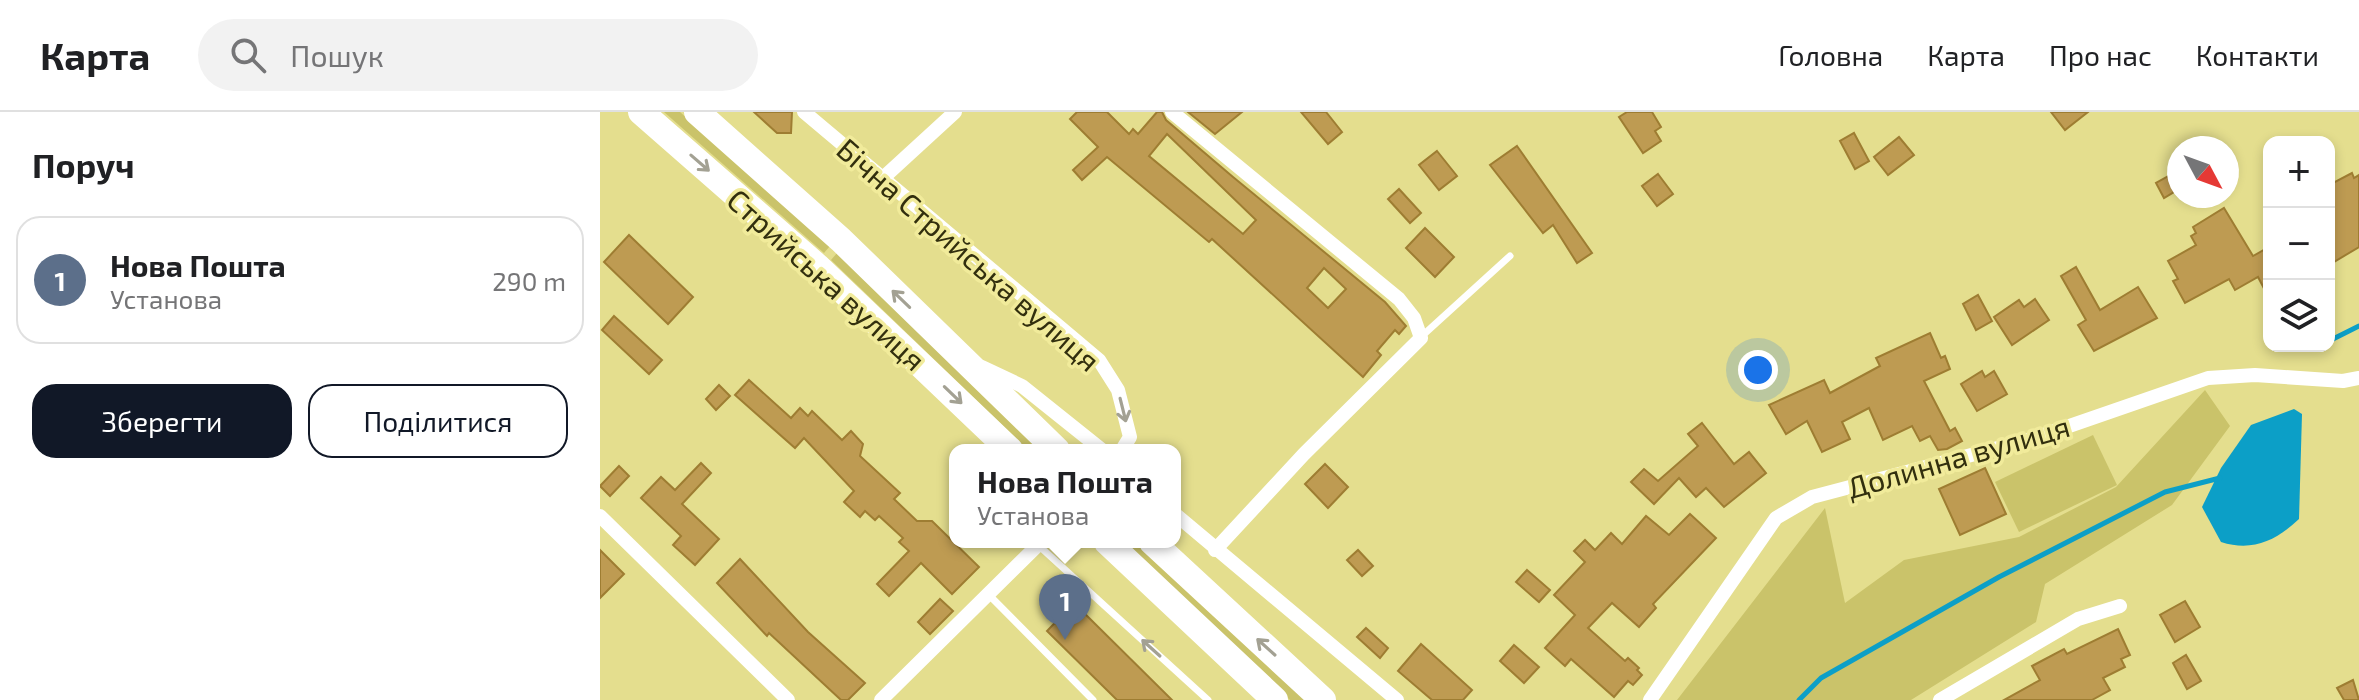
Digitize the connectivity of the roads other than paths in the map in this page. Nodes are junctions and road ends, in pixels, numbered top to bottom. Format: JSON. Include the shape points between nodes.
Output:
{"nodes":[{"id":1,"x":641,"y":112,"type":"edge"},
{"id":2,"x":697,"y":112,"type":"edge"},
{"id":3,"x":804,"y":112,"type":"edge"},
{"id":4,"x":955,"y":112,"type":"edge"},
{"id":5,"x":1172,"y":112,"type":"edge"},
{"id":6,"x":883,"y":178,"type":"junction"},
{"id":7,"x":1510,"y":256,"type":"dead end"},
{"id":8,"x":1421,"y":338,"type":"junction"},
{"id":9,"x":962,"y":357,"type":"junction"},
{"id":10,"x":2359,"y":378,"type":"edge"},
{"id":11,"x":1004,"y":444,"type":"edge"},
{"id":12,"x":1051,"y":444,"type":"edge"},
{"id":13,"x":1094,"y":444,"type":"edge"},
{"id":14,"x":1126,"y":444,"type":"edge"},
{"id":15,"x":600,"y":516,"type":"edge"},
{"id":16,"x":1181,"y":519,"type":"edge"},
{"id":17,"x":1035,"y":548,"type":"edge"},
{"id":18,"x":1043,"y":548,"type":"edge"},
{"id":19,"x":1113,"y":548,"type":"edge"},
{"id":20,"x":1158,"y":548,"type":"edge"},
{"id":21,"x":1215,"y":550,"type":"junction"},
{"id":22,"x":988,"y":594,"type":"junction"},
{"id":23,"x":2120,"y":606,"type":"dead end"},
{"id":24,"x":788,"y":700,"type":"edge"},
{"id":25,"x":881,"y":700,"type":"edge"},
{"id":26,"x":1093,"y":700,"type":"edge"},
{"id":27,"x":1208,"y":700,"type":"edge"},
{"id":28,"x":1275,"y":700,"type":"edge"},
{"id":29,"x":1323,"y":700,"type":"edge"},
{"id":30,"x":1397,"y":700,"type":"edge"},
{"id":31,"x":1650,"y":700,"type":"edge"},
{"id":32,"x":1940,"y":700,"type":"edge"}],
"edges":[{"from":1,"to":11,"type":"highway","name":"Стрийська вулиця","one_way":true,"via":[[827,275]]},
{"from":9,"to":2,"type":"highway","name":"Стрийська вулиця","one_way":true},
{"from":3,"to":6,"type":"street","name":"Бічна Стрийська вулиця"},
{"from":4,"to":6,"type":"street"},
{"from":5,"to":8,"type":"street","via":[[1399,299]]},
{"from":6,"to":14,"type":"street","name":"Бічна Стрийська вулиця","one_way":true,"via":[[1099,360],[1118,390],[1130,437]]},
{"from":7,"to":8,"type":"lane"},
{"from":8,"to":21,"type":"street"},
{"from":9,"to":12,"type":"highway","name":"Стрийська вулиця"},
{"from":9,"to":13,"type":"street","via":[[1022,386]]},
{"from":10,"to":31,"type":"street","name":"Долинна вулиця","via":[[2208,378],[2032,439],[1812,497],[1776,518]]},
{"from":15,"to":24,"type":"street"},
{"from":16,"to":21,"type":"street"},
{"from":17,"to":22,"type":"street"},
{"from":27,"to":18,"type":"lane","one_way":true},
{"from":19,"to":28,"type":"highway"},
{"from":29,"to":20,"type":"highway","one_way":true},
{"from":21,"to":30,"type":"street"},
{"from":22,"to":25,"type":"street"},
{"from":22,"to":26,"type":"lane"},
{"from":23,"to":32,"type":"street","via":[[2078,619]]}]}
